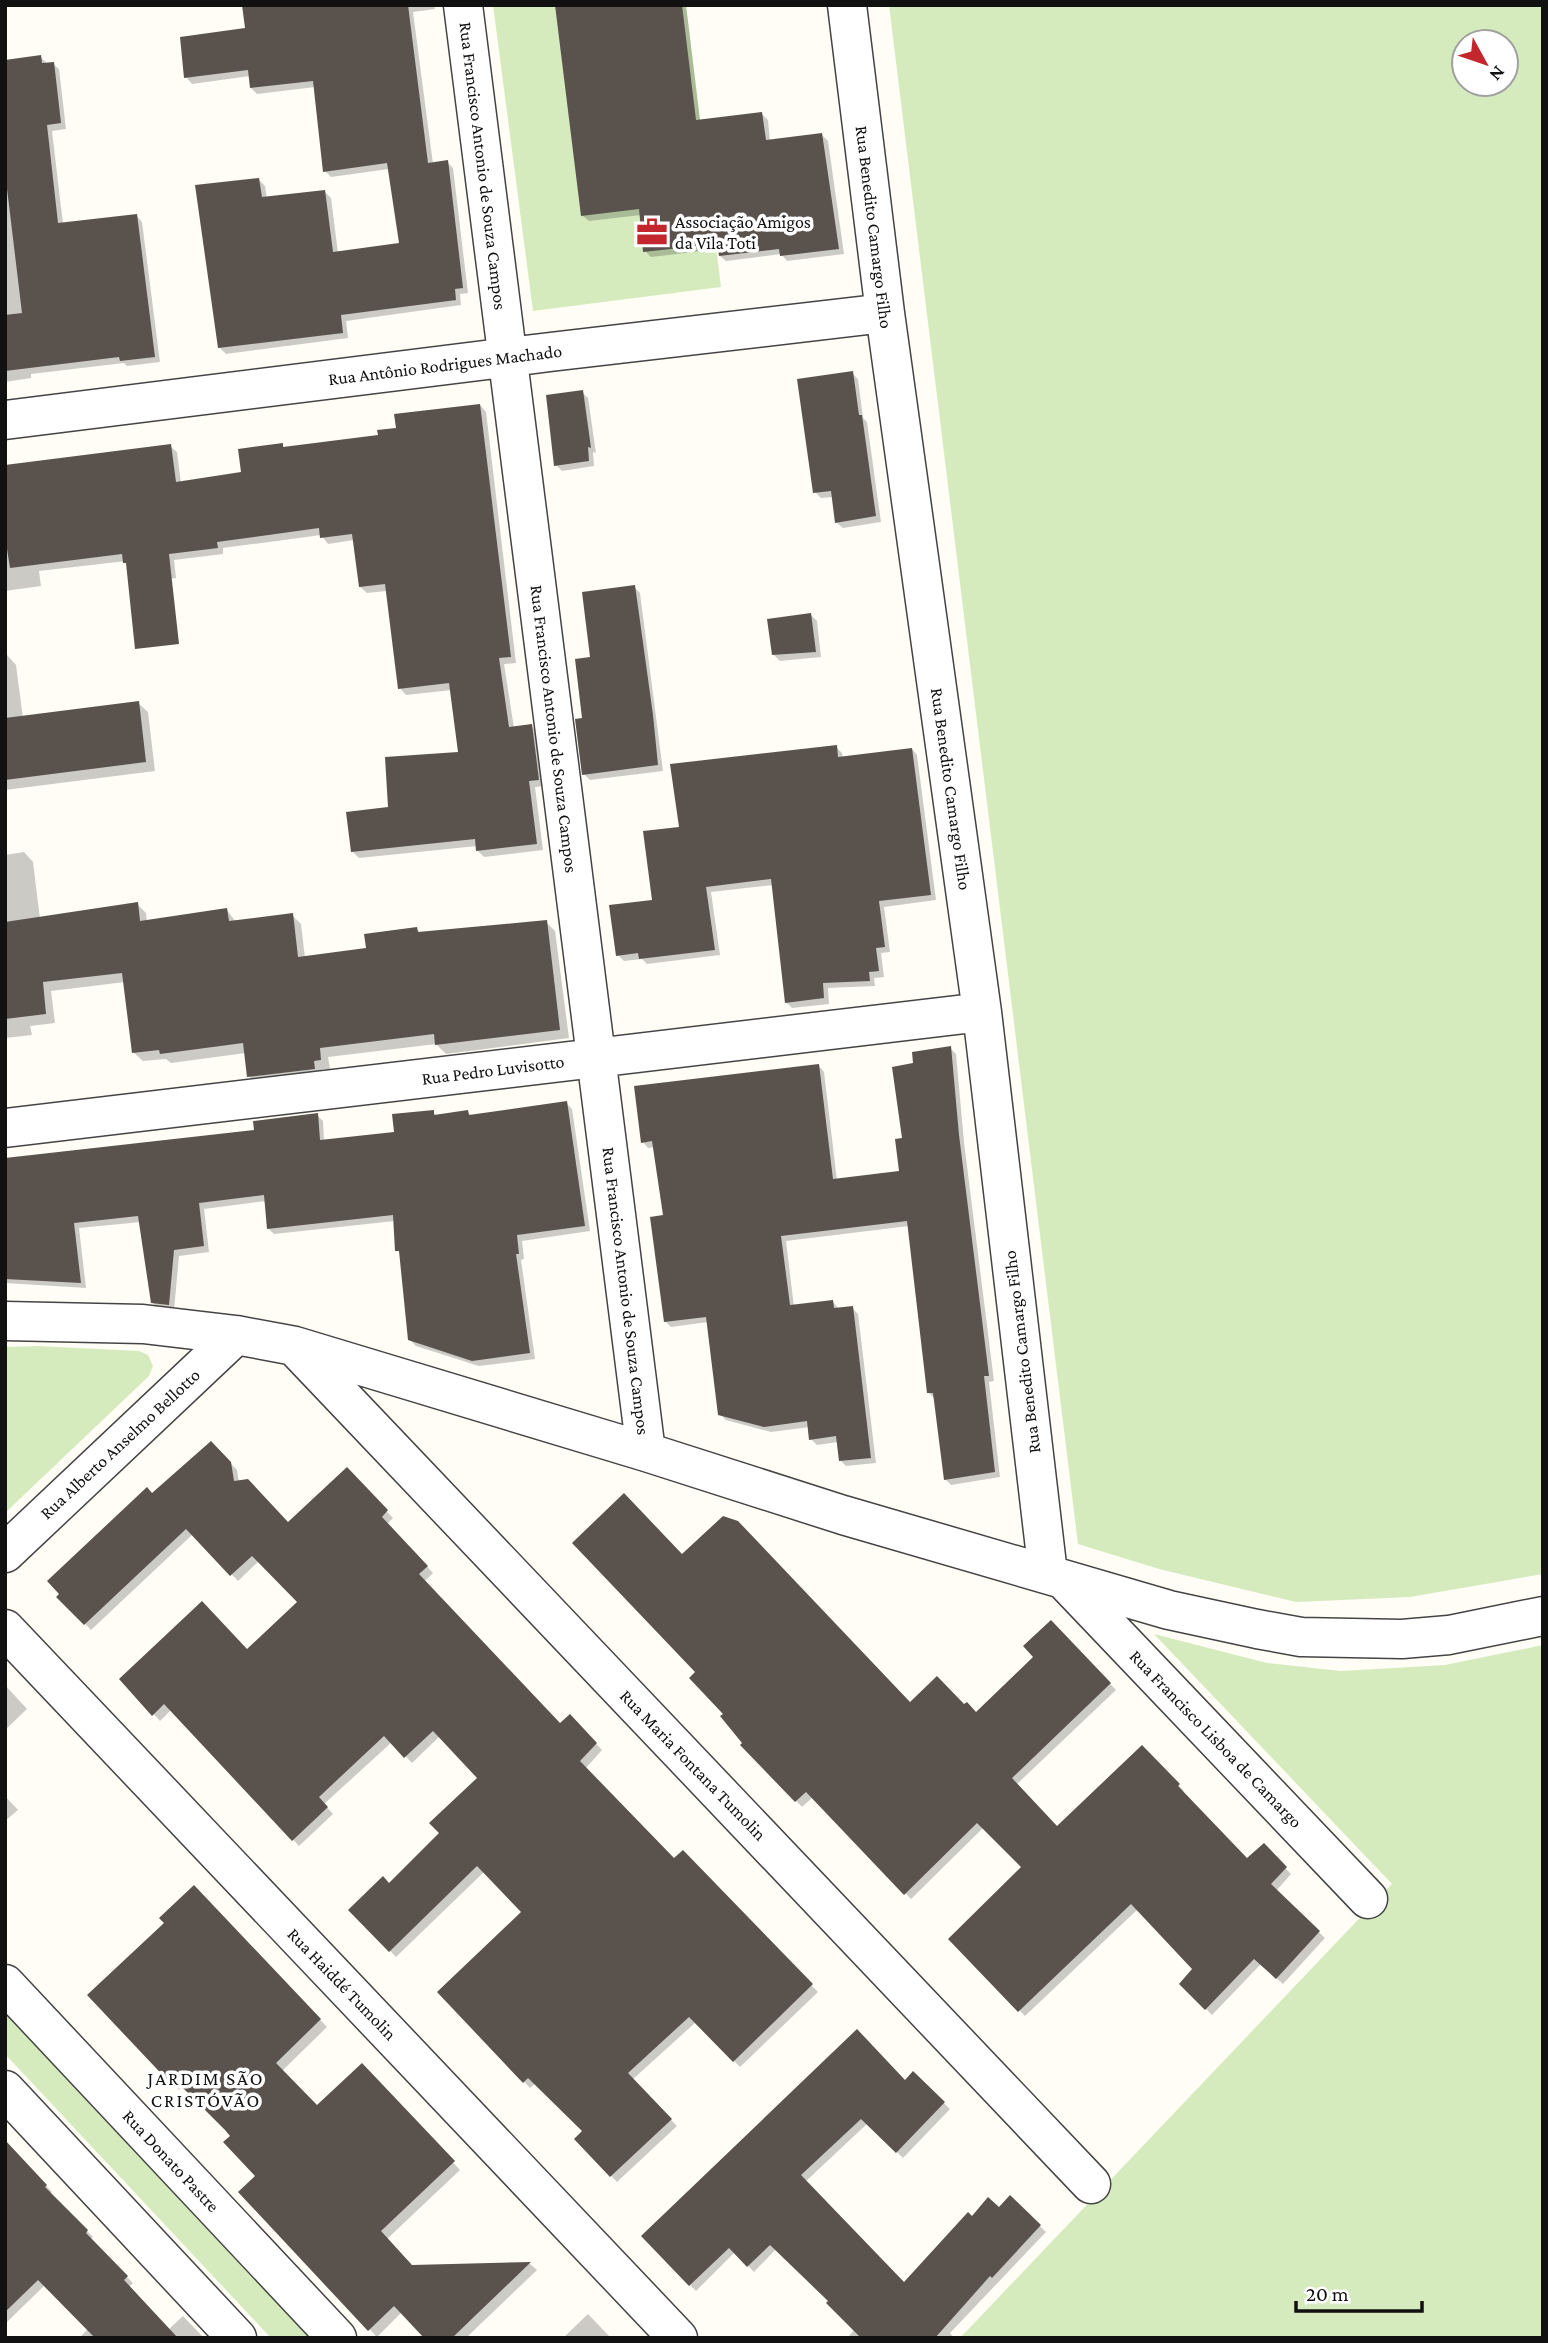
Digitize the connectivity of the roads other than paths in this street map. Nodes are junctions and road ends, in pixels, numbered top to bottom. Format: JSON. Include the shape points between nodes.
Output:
{"nodes":[{"id":1,"x":463,"y":5,"type":"edge"},
{"id":2,"x":847,"y":5,"type":"edge"},
{"id":3,"x":885,"y":313,"type":"junction"},
{"id":4,"x":508,"y":358,"type":"junction"},
{"id":5,"x":5,"y":420,"type":"edge"},
{"id":6,"x":982,"y":1012,"type":"junction"},
{"id":7,"x":596,"y":1058,"type":"junction"},
{"id":8,"x":5,"y":1128,"type":"edge"},
{"id":9,"x":5,"y":1321,"type":"edge"},
{"id":10,"x":236,"y":1335,"type":"junction"},
{"id":11,"x":295,"y":1346,"type":"junction"},
{"id":12,"x":646,"y":1452,"type":"junction"},
{"id":13,"x":5,"y":1553,"type":"edge"},
{"id":14,"x":1056,"y":1577,"type":"junction"},
{"id":15,"x":1543,"y":1616,"type":"edge"},
{"id":16,"x":5,"y":1629,"type":"edge"},
{"id":17,"x":1368,"y":1899,"type":"dead end"},
{"id":18,"x":5,"y":1983,"type":"edge"},
{"id":19,"x":5,"y":2090,"type":"edge"},
{"id":20,"x":1091,"y":2184,"type":"dead end"},
{"id":21,"x":237,"y":2338,"type":"edge"},
{"id":22,"x":337,"y":2338,"type":"edge"},
{"id":23,"x":678,"y":2338,"type":"edge"}],
"edges":[{"from":1,"to":4,"type":"street","name":"Rua Francisco Antonio de Souza Campos"},
{"from":2,"to":3,"type":"street","name":"Rua Benedito Camargo Filho"},
{"from":3,"to":4,"type":"street","name":"Rua Antônio Rodrigues Machado"},
{"from":3,"to":6,"type":"street","name":"Rua Benedito Camargo Filho"},
{"from":4,"to":5,"type":"street","name":"Rua Antônio Rodrigues Machado"},
{"from":4,"to":7,"type":"street","name":"Rua Francisco Antonio de Souza Campos"},
{"from":6,"to":7,"type":"street","name":"Rua Pedro Luvisotto"},
{"from":6,"to":14,"type":"street","name":"Rua Benedito Camargo Filho"},
{"from":7,"to":8,"type":"street","name":"Rua Pedro Luvisotto"},
{"from":7,"to":12,"type":"street","name":"Rua Francisco Antonio de Souza Campos"},
{"from":9,"to":10,"type":"street","via":[[143,1324]]},
{"from":10,"to":11,"type":"street"},
{"from":10,"to":13,"type":"street","name":"Rua Alberto Anselmo Bellotto"},
{"from":11,"to":12,"type":"street"},
{"from":11,"to":20,"type":"street","name":"Rua Maria Fontana Tumolin"},
{"from":12,"to":14,"type":"street","via":[[843,1516]]},
{"from":14,"to":15,"type":"street","via":[[1169,1610],[1301,1637],[1449,1635]]},
{"from":14,"to":17,"type":"street","name":"Rua Francisco Lisboa de Camargo"},
{"from":16,"to":23,"type":"street","name":"Rua Haiddé Tumolin"},
{"from":18,"to":22,"type":"street","name":"Rua Donato Pastre"},
{"from":19,"to":21,"type":"street"}]}
